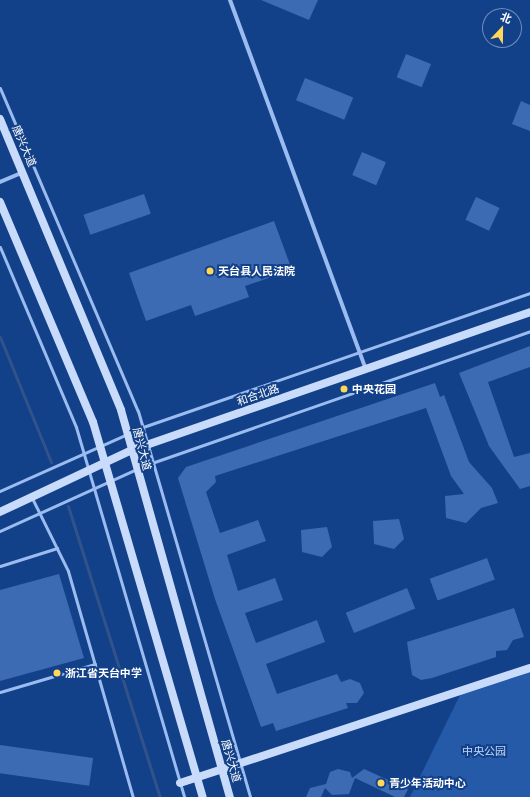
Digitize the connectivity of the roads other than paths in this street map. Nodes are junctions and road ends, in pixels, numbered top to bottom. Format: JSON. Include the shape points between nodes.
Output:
{"nodes":[{"id":1,"x":230,"y":0,"type":"edge"},
{"id":2,"x":0,"y":88,"type":"edge"},
{"id":3,"x":0,"y":119,"type":"edge"},
{"id":4,"x":23,"y":172,"type":"junction"},
{"id":5,"x":0,"y":182,"type":"edge"},
{"id":6,"x":0,"y":202,"type":"edge"},
{"id":7,"x":0,"y":247,"type":"edge"},
{"id":8,"x":530,"y":293,"type":"edge"},
{"id":9,"x":530,"y":312,"type":"edge"},
{"id":10,"x":530,"y":331,"type":"edge"},
{"id":11,"x":359,"y":352,"type":"junction"},
{"id":12,"x":366,"y":369,"type":"junction"},
{"id":13,"x":143,"y":428,"type":"junction"},
{"id":14,"x":127,"y":434,"type":"junction"},
{"id":15,"x":148,"y":444,"type":"junction"},
{"id":16,"x":101,"y":445,"type":"junction"},
{"id":17,"x":132,"y":450,"type":"junction"},
{"id":18,"x":84,"y":452,"type":"junction"},
{"id":19,"x":106,"y":461,"type":"junction"},
{"id":20,"x":153,"y":462,"type":"junction"},
{"id":21,"x":136,"y":469,"type":"junction"},
{"id":22,"x":89,"y":470,"type":"junction"},
{"id":23,"x":112,"y":479,"type":"junction"},
{"id":24,"x":94,"y":488,"type":"junction"},
{"id":25,"x":0,"y":492,"type":"edge"},
{"id":26,"x":32,"y":498,"type":"junction"},
{"id":27,"x":0,"y":512,"type":"edge"},
{"id":28,"x":39,"y":513,"type":"junction"},
{"id":29,"x":0,"y":531,"type":"edge"},
{"id":30,"x":56,"y":548,"type":"junction"},
{"id":31,"x":0,"y":566,"type":"edge"},
{"id":32,"x":95,"y":664,"type":"junction"},
{"id":33,"x":530,"y":668,"type":"edge"},
{"id":34,"x":0,"y":692,"type":"edge"},
{"id":35,"x":241,"y":764,"type":"junction"},
{"id":36,"x":222,"y":771,"type":"junction"},
{"id":37,"x":197,"y":778,"type":"junction"},
{"id":38,"x":180,"y":783,"type":"junction"},
{"id":39,"x":133,"y":797,"type":"edge"},
{"id":40,"x":184,"y":797,"type":"edge"},
{"id":41,"x":203,"y":797,"type":"edge"},
{"id":42,"x":230,"y":797,"type":"edge"},
{"id":43,"x":250,"y":797,"type":"edge"}],
"edges":[{"from":1,"to":11,"type":"street"},
{"from":2,"to":13,"type":"lane"},
{"from":3,"to":4,"type":"main road","name":"唐兴大道"},
{"from":4,"to":5,"type":"street"},
{"from":4,"to":14,"type":"main road","name":"唐兴大道","via":[[121,410]]},
{"from":6,"to":16,"type":"main road"},
{"from":7,"to":18,"type":"lane","via":[[76,427]]},
{"from":8,"to":11,"type":"lane"},
{"from":9,"to":12,"type":"main road","name":"和合北路"},
{"from":10,"to":20,"type":"lane"},
{"from":11,"to":12,"type":"street"},
{"from":11,"to":13,"type":"lane"},
{"from":12,"to":15,"type":"main road","name":"和合北路"},
{"from":13,"to":14,"type":"lane"},
{"from":13,"to":15,"type":"lane"},
{"from":14,"to":16,"type":"lane"},
{"from":14,"to":17,"type":"main road","name":"唐兴大道"},
{"from":15,"to":17,"type":"main road","name":"和合北路"},
{"from":15,"to":20,"type":"lane"},
{"from":16,"to":18,"type":"lane"},
{"from":16,"to":19,"type":"main road"},
{"from":17,"to":19,"type":"main road","name":"和合北路"},
{"from":17,"to":21,"type":"main road","name":"唐兴大道"},
{"from":18,"to":22,"type":"lane"},
{"from":18,"to":25,"type":"lane"},
{"from":19,"to":22,"type":"main road","name":"和合北路"},
{"from":19,"to":23,"type":"main road"},
{"from":20,"to":21,"type":"lane"},
{"from":20,"to":35,"type":"lane"},
{"from":21,"to":23,"type":"lane"},
{"from":21,"to":36,"type":"main road","name":"唐兴大道"},
{"from":22,"to":24,"type":"lane"},
{"from":22,"to":26,"type":"main road","name":"和合北路"},
{"from":23,"to":24,"type":"lane"},
{"from":23,"to":37,"type":"main road"},
{"from":24,"to":28,"type":"lane"},
{"from":24,"to":38,"type":"lane"},
{"from":26,"to":27,"type":"main road","name":"和合北路"},
{"from":26,"to":28,"type":"lane"},
{"from":28,"to":29,"type":"lane"},
{"from":28,"to":30,"type":"lane"},
{"from":30,"to":31,"type":"lane"},
{"from":30,"to":32,"type":"lane","via":[[68,571]]},
{"from":32,"to":34,"type":"lane"},
{"from":32,"to":39,"type":"lane"},
{"from":33,"to":35,"type":"main road"},
{"from":35,"to":36,"type":"main road"},
{"from":35,"to":43,"type":"lane"},
{"from":36,"to":37,"type":"main road"},
{"from":36,"to":42,"type":"main road","name":"唐兴大道"},
{"from":37,"to":38,"type":"main road"},
{"from":37,"to":41,"type":"main road"},
{"from":38,"to":40,"type":"lane"}]}
